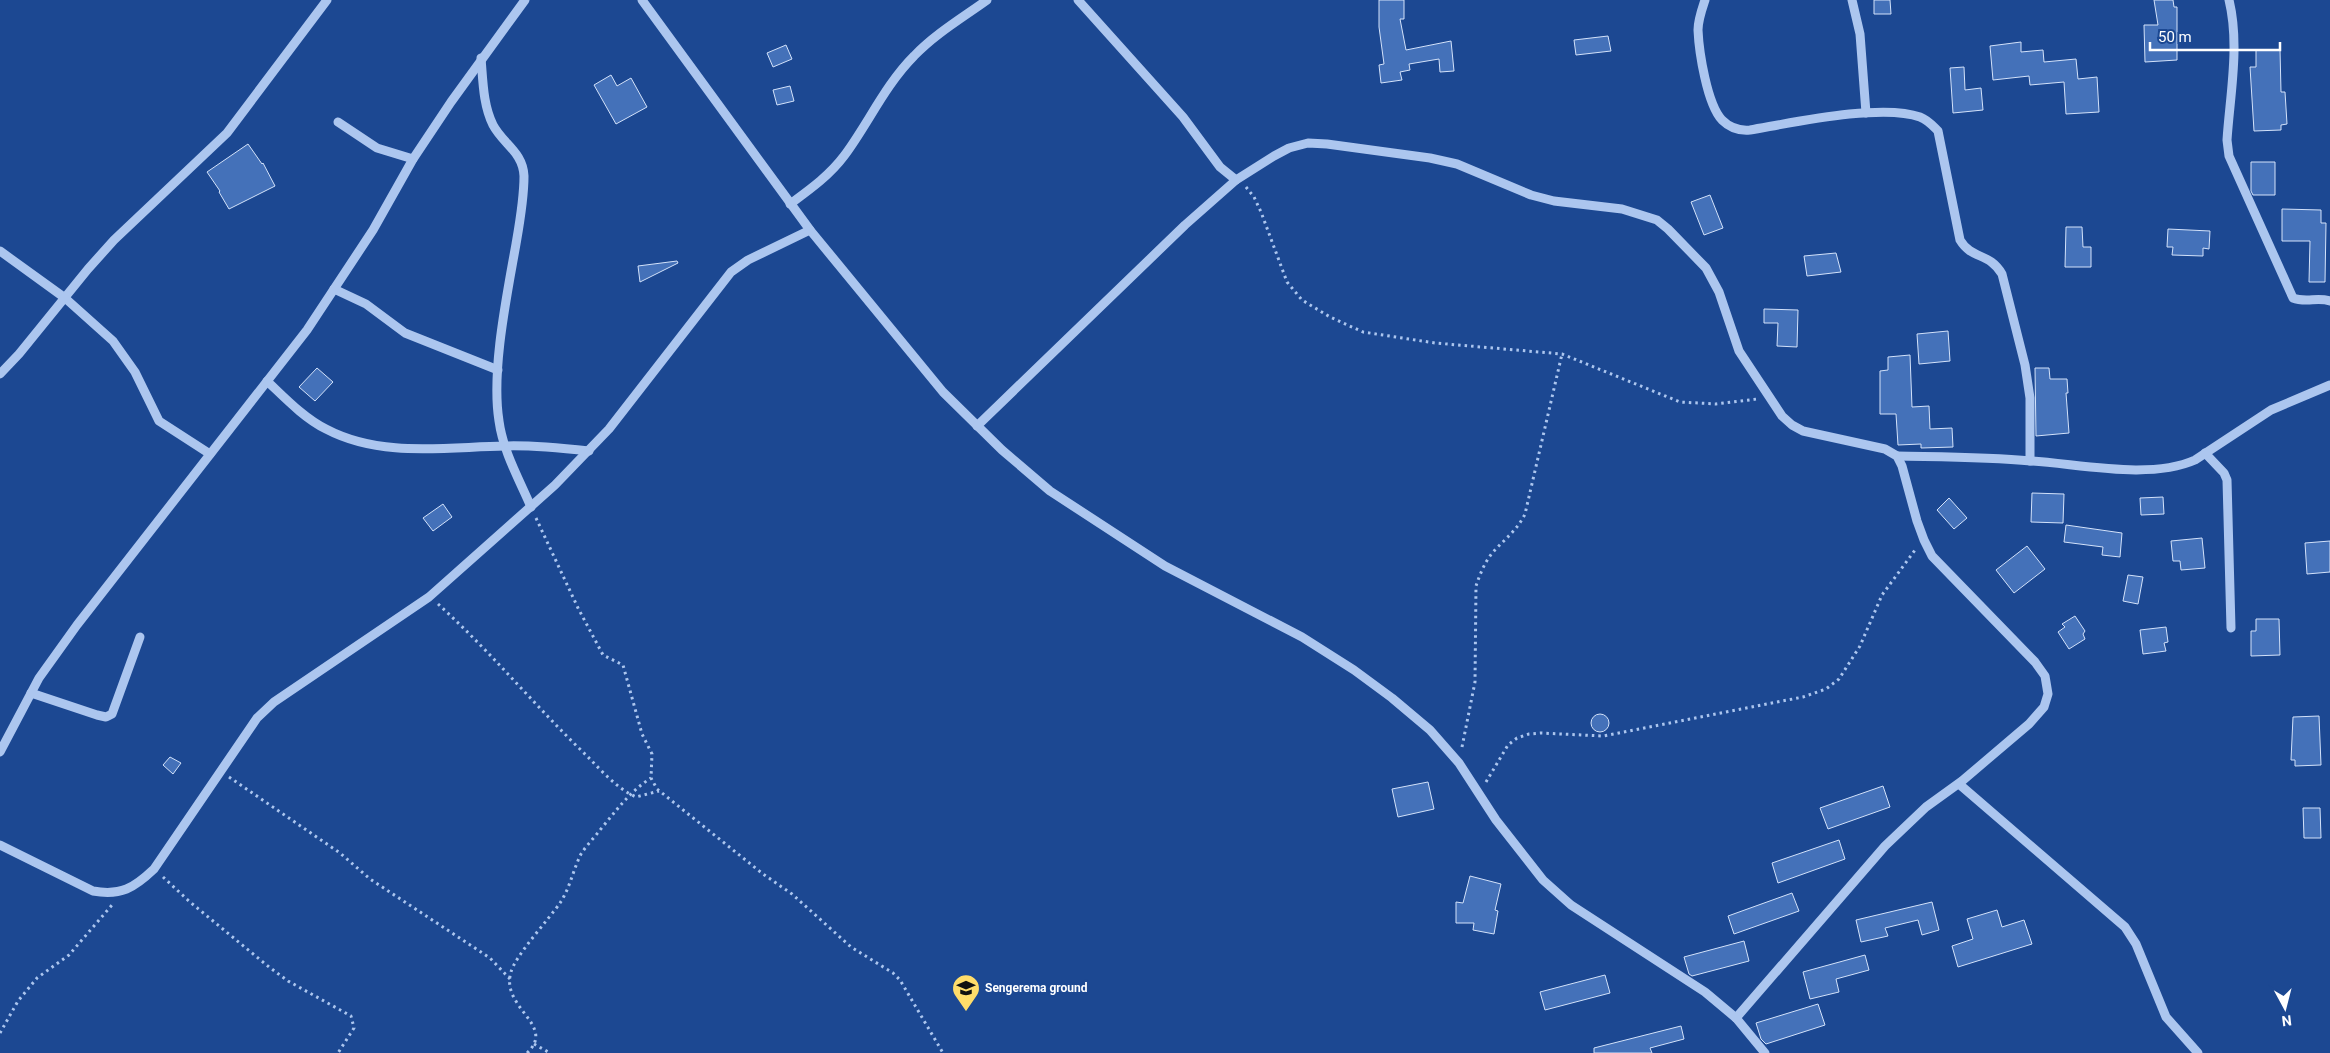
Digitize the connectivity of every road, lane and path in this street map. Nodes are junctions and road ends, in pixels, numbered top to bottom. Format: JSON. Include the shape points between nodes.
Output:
{"nodes":[{"id":1,"x":327,"y":0,"type":"edge"},
{"id":2,"x":525,"y":0,"type":"edge"},
{"id":3,"x":642,"y":0,"type":"edge"},
{"id":4,"x":987,"y":0,"type":"edge"},
{"id":5,"x":1078,"y":0,"type":"edge"},
{"id":6,"x":1705,"y":0,"type":"edge"},
{"id":7,"x":1852,"y":0,"type":"edge"},
{"id":8,"x":2229,"y":0,"type":"edge"},
{"id":9,"x":481,"y":58,"type":"junction"},
{"id":10,"x":1866,"y":113,"type":"junction"},
{"id":11,"x":338,"y":122,"type":"dead end"},
{"id":12,"x":413,"y":159,"type":"junction"},
{"id":13,"x":1236,"y":180,"type":"junction"},
{"id":14,"x":790,"y":204,"type":"junction"},
{"id":15,"x":810,"y":230,"type":"junction"},
{"id":16,"x":0,"y":251,"type":"edge"},
{"id":17,"x":334,"y":289,"type":"junction"},
{"id":18,"x":65,"y":298,"type":"junction"},
{"id":19,"x":2330,"y":301,"type":"edge"},
{"id":20,"x":1562,"y":354,"type":"junction"},
{"id":21,"x":498,"y":370,"type":"junction"},
{"id":22,"x":0,"y":374,"type":"edge"},
{"id":23,"x":267,"y":381,"type":"junction"},
{"id":24,"x":2330,"y":385,"type":"edge"},
{"id":25,"x":1770,"y":397,"type":"junction"},
{"id":26,"x":977,"y":426,"type":"junction"},
{"id":27,"x":505,"y":446,"type":"junction"},
{"id":28,"x":589,"y":451,"type":"junction"},
{"id":29,"x":2205,"y":453,"type":"junction"},
{"id":30,"x":210,"y":454,"type":"junction"},
{"id":31,"x":1897,"y":456,"type":"junction"},
{"id":32,"x":2030,"y":461,"type":"junction"},
{"id":33,"x":531,"y":507,"type":"junction"},
{"id":34,"x":1924,"y":540,"type":"junction"},
{"id":35,"x":429,"y":597,"type":"junction"},
{"id":36,"x":2231,"y":628,"type":"dead end"},
{"id":37,"x":140,"y":637,"type":"dead end"},
{"id":38,"x":31,"y":693,"type":"junction"},
{"id":39,"x":0,"y":752,"type":"edge"},
{"id":40,"x":1459,"y":763,"type":"junction"},
{"id":41,"x":220,"y":771,"type":"junction"},
{"id":42,"x":650,"y":778,"type":"junction"},
{"id":43,"x":1959,"y":784,"type":"junction"},
{"id":44,"x":660,"y":791,"type":"junction"},
{"id":45,"x":1479,"y":793,"type":"junction"},
{"id":46,"x":629,"y":794,"type":"junction"},
{"id":47,"x":0,"y":845,"type":"edge"},
{"id":48,"x":154,"y":869,"type":"junction"},
{"id":49,"x":124,"y":891,"type":"junction"},
{"id":50,"x":510,"y":979,"type":"junction"},
{"id":51,"x":1736,"y":1018,"type":"junction"},
{"id":52,"x":0,"y":1033,"type":"edge"},
{"id":53,"x":534,"y":1044,"type":"junction"},
{"id":54,"x":338,"y":1053,"type":"edge"},
{"id":55,"x":527,"y":1053,"type":"edge"},
{"id":56,"x":550,"y":1053,"type":"edge"},
{"id":57,"x":943,"y":1053,"type":"edge"},
{"id":58,"x":1765,"y":1053,"type":"edge"},
{"id":59,"x":2198,"y":1053,"type":"edge"}],
"edges":[{"from":1,"to":18,"type":"street","via":[[227,134],[114,240]]},
{"from":2,"to":9,"type":"street"},
{"from":3,"to":14,"type":"street"},
{"from":4,"to":14,"type":"street","via":[[914,56],[843,156],[818,184]]},
{"from":5,"to":13,"type":"street","via":[[1183,117],[1220,167]]},
{"from":6,"to":10,"type":"street","via":[[1698,29],[1705,76],[1713,105],[1721,119],[1732,128],[1750,130]]},
{"from":7,"to":10,"type":"street","via":[[1860,34]]},
{"from":8,"to":19,"type":"street","via":[[2234,38],[2227,140],[2229,156],[2293,298]]},
{"from":9,"to":12,"type":"street"},
{"from":9,"to":21,"type":"street","via":[[488,112],[494,126],[519,157],[524,176]]},
{"from":10,"to":32,"type":"street","via":[[1918,116],[1931,122],[1938,131],[1960,240],[1971,253],[1996,264],[2002,274],[2030,398]]},
{"from":11,"to":12,"type":"street","via":[[377,148]]},
{"from":12,"to":17,"type":"street","via":[[373,230]]},
{"from":13,"to":20,"type":"path","via":[[1254,197],[1287,282],[1302,300],[1330,317],[1363,332],[1383,336]]},
{"from":13,"to":25,"type":"street","via":[[1289,148],[1327,144],[1457,164],[1531,195],[1622,209],[1651,217],[1668,229],[1706,268],[1719,292],[1739,351]]},
{"from":13,"to":26,"type":"street"},
{"from":14,"to":15,"type":"street"},
{"from":15,"to":26,"type":"street","via":[[943,392]]},
{"from":15,"to":28,"type":"street","via":[[748,260],[731,272]]},
{"from":16,"to":18,"type":"street"},
{"from":17,"to":21,"type":"street","via":[[366,304],[405,332]]},
{"from":17,"to":23,"type":"street"},
{"from":18,"to":22,"type":"street"},
{"from":18,"to":30,"type":"street","via":[[122,352],[159,422]]},
{"from":20,"to":25,"type":"path","via":[[1680,402],[1716,404]]},
{"from":20,"to":40,"type":"path","via":[[1525,514],[1520,524],[1493,552],[1480,572],[1476,586],[1475,682]]},
{"from":21,"to":27,"type":"street","via":[[499,422]]},
{"from":23,"to":27,"type":"street","via":[[299,411],[325,429],[357,442],[416,449]]},
{"from":23,"to":30,"type":"street"},
{"from":24,"to":29,"type":"street","via":[[2271,410]]},
{"from":25,"to":31,"type":"street","via":[[1782,416],[1803,431],[1885,449]]},
{"from":26,"to":40,"type":"street","via":[[1050,491],[1165,566],[1302,637],[1354,670],[1430,730]]},
{"from":27,"to":28,"type":"street"},
{"from":27,"to":33,"type":"street"},
{"from":28,"to":33,"type":"street"},
{"from":29,"to":32,"type":"street","via":[[2182,466],[2165,469]]},
{"from":29,"to":36,"type":"street","via":[[2227,480]]},
{"from":30,"to":38,"type":"street","via":[[77,625]]},
{"from":31,"to":32,"type":"street"},
{"from":31,"to":34,"type":"street"},
{"from":33,"to":35,"type":"street"},
{"from":33,"to":42,"type":"path","via":[[603,655],[623,665],[642,734],[652,754]]},
{"from":34,"to":43,"type":"street","via":[[1932,556],[2035,662],[2045,676],[2048,694],[2044,707],[2029,724]]},
{"from":34,"to":45,"type":"path","via":[[1882,595],[1850,664],[1840,679],[1826,689],[1803,697],[1603,736],[1541,733],[1523,736],[1508,745]]},
{"from":35,"to":41,"type":"street","via":[[274,702],[253,723]]},
{"from":35,"to":46,"type":"path"},
{"from":37,"to":38,"type":"street","via":[[112,714],[106,717],[97,715]]},
{"from":38,"to":39,"type":"street"},
{"from":40,"to":45,"type":"street"},
{"from":41,"to":48,"type":"street"},
{"from":41,"to":50,"type":"path","via":[[340,853],[370,879],[490,958]]},
{"from":42,"to":44,"type":"path"},
{"from":42,"to":46,"type":"path"},
{"from":43,"to":51,"type":"street","via":[[1926,807],[1885,846]]},
{"from":43,"to":59,"type":"street","via":[[2125,926],[2136,944],[2166,1016]]},
{"from":44,"to":46,"type":"path","via":[[641,797]]},
{"from":44,"to":57,"type":"path","via":[[792,894],[851,947],[893,972]]},
{"from":45,"to":51,"type":"street","via":[[1524,857],[1564,899],[1697,986]]},
{"from":46,"to":50,"type":"path","via":[[582,854],[568,890],[514,966]]},
{"from":47,"to":49,"type":"street","via":[[93,891],[108,894]]},
{"from":48,"to":49,"type":"street","via":[[140,883]]},
{"from":48,"to":54,"type":"path","via":[[270,967],[352,1016],[354,1028]]},
{"from":49,"to":52,"type":"path","via":[[69,954],[38,978],[18,1001]]},
{"from":50,"to":53,"type":"path","via":[[516,1004],[533,1023]]},
{"from":51,"to":58,"type":"street"},
{"from":53,"to":55,"type":"path"},
{"from":53,"to":56,"type":"path"}]}
